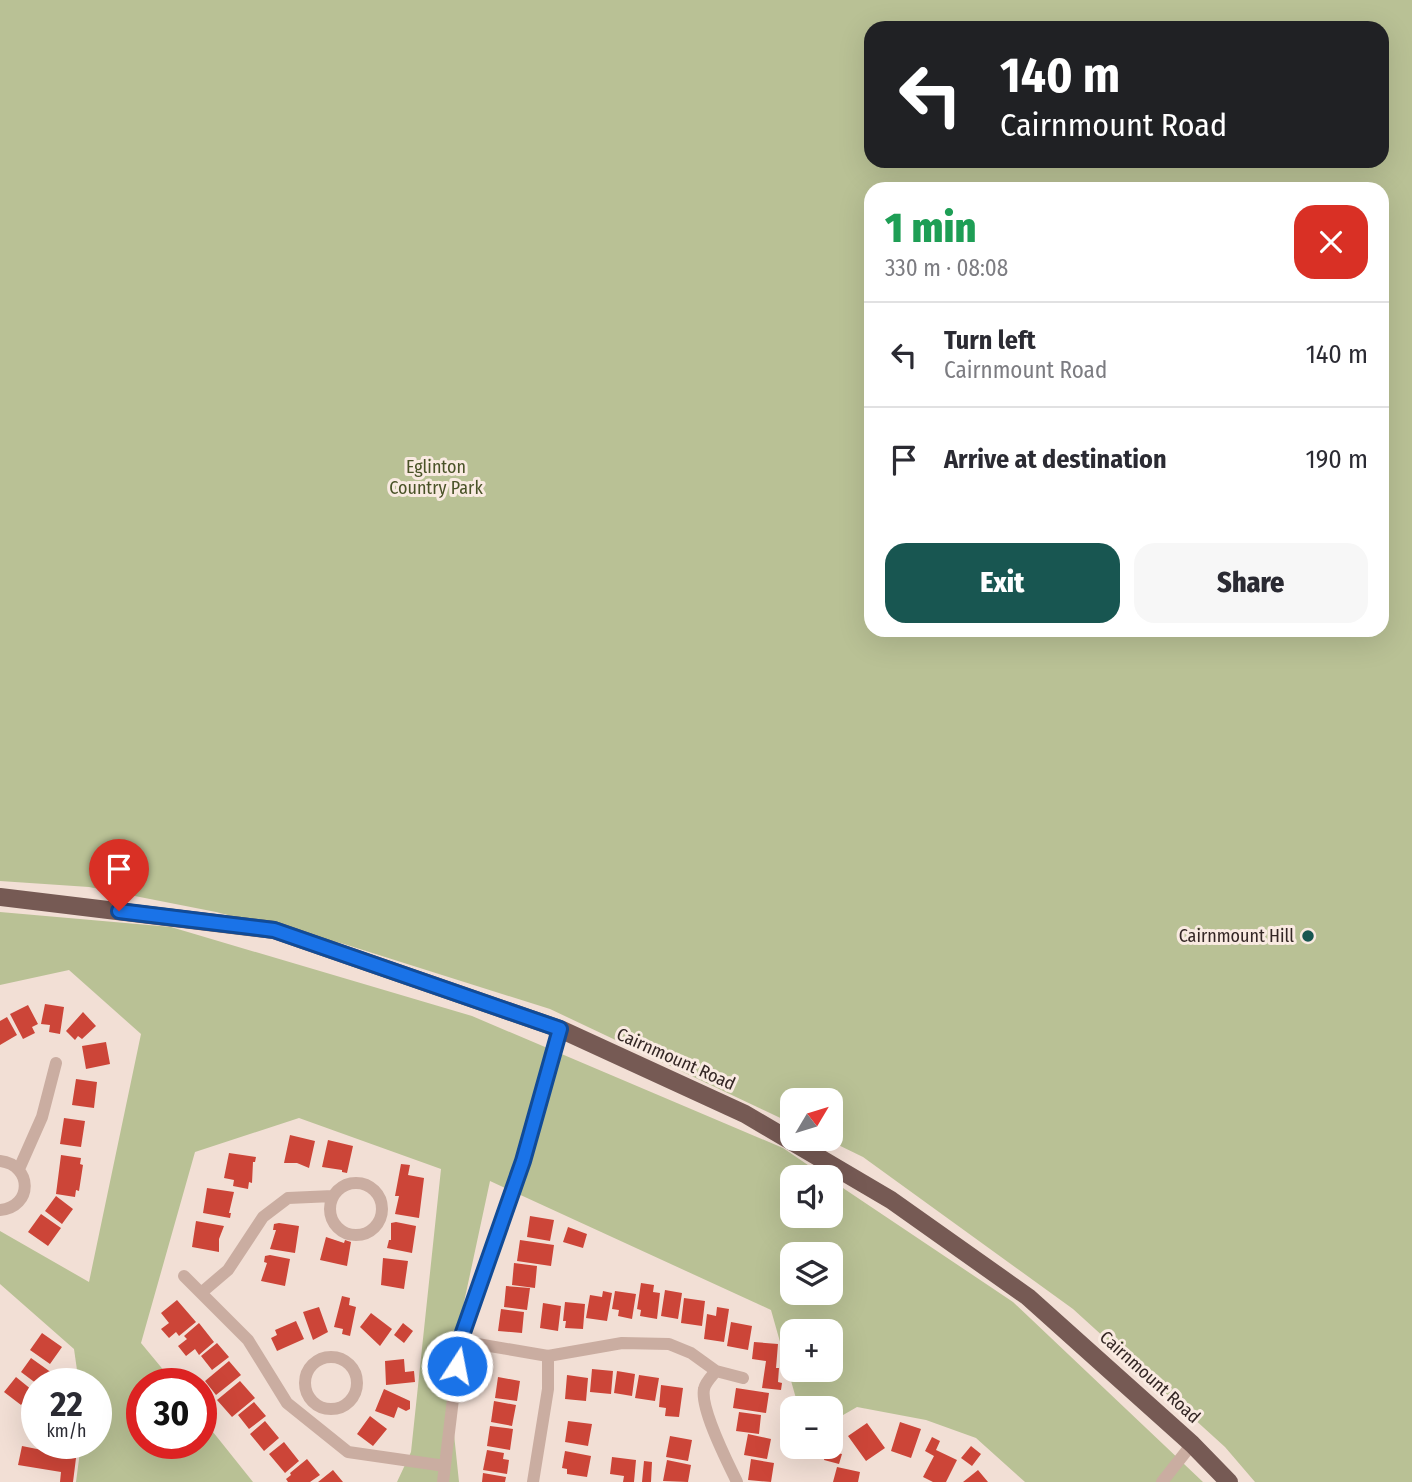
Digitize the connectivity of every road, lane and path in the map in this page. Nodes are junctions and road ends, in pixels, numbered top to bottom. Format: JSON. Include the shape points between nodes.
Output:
{"nodes":[{"id":1,"x":0,"y":897,"type":"edge"},
{"id":2,"x":560,"y":1029,"type":"junction"},
{"id":3,"x":56,"y":1063,"type":"dead end"},
{"id":4,"x":0,"y":1161,"type":"edge"},
{"id":5,"x":19,"y":1169,"type":"junction"},
{"id":6,"x":333,"y":1196,"type":"junction"},
{"id":7,"x":0,"y":1210,"type":"edge"},
{"id":8,"x":184,"y":1276,"type":"dead end"},
{"id":9,"x":201,"y":1293,"type":"junction"},
{"id":10,"x":460,"y":1341,"type":"junction"},
{"id":11,"x":548,"y":1356,"type":"junction"},
{"id":12,"x":716,"y":1371,"type":"junction"},
{"id":13,"x":743,"y":1378,"type":"dead end"},
{"id":14,"x":306,"y":1393,"type":"junction"},
{"id":15,"x":287,"y":1404,"type":"junction"},
{"id":16,"x":1192,"y":1444,"type":"junction"},
{"id":17,"x":445,"y":1466,"type":"junction"},
{"id":18,"x":731,"y":1480,"type":"edge"},
{"id":19,"x":443,"y":1482,"type":"edge"},
{"id":20,"x":533,"y":1482,"type":"edge"},
{"id":21,"x":1162,"y":1482,"type":"edge"},
{"id":22,"x":1229,"y":1482,"type":"edge"}],
"edges":[{"from":1,"to":2,"type":"main road","name":"Cairnmount Road","via":[[274,930]]},
{"from":2,"to":10,"type":"street","via":[[523,1161]]},
{"from":2,"to":16,"type":"main road","name":"Cairnmount Road","via":[[745,1114],[891,1200],[1028,1297]]},
{"from":3,"to":5,"type":"street","via":[[42,1118]]},
{"from":4,"to":5,"type":"street"},
{"from":5,"to":7,"type":"street","via":[[25,1189],[21,1199]]},
{"from":6,"to":6,"type":"street","via":[[333,1222],[346,1233],[363,1234],[377,1223],[382,1208],[369,1187],[345,1185]]},
{"from":6,"to":9,"type":"street","via":[[288,1198],[263,1217],[228,1270]]},
{"from":8,"to":9,"type":"street"},
{"from":9,"to":15,"type":"street","via":[[248,1340]]},
{"from":10,"to":11,"type":"street"},
{"from":10,"to":17,"type":"street"},
{"from":11,"to":12,"type":"street","via":[[622,1343],[669,1344]]},
{"from":11,"to":20,"type":"street","via":[[548,1389]]},
{"from":12,"to":13,"type":"street"},
{"from":12,"to":18,"type":"street","via":[[704,1387],[703,1400]]},
{"from":14,"to":14,"type":"street","via":[[310,1366],[327,1357],[345,1361],[356,1375],[352,1399],[338,1408],[319,1406]]},
{"from":14,"to":15,"type":"street"},
{"from":15,"to":17,"type":"street","via":[[348,1452]]},
{"from":16,"to":21,"type":"street"},
{"from":16,"to":22,"type":"main road","name":"Cairnmount Road"},
{"from":17,"to":19,"type":"street"}]}
